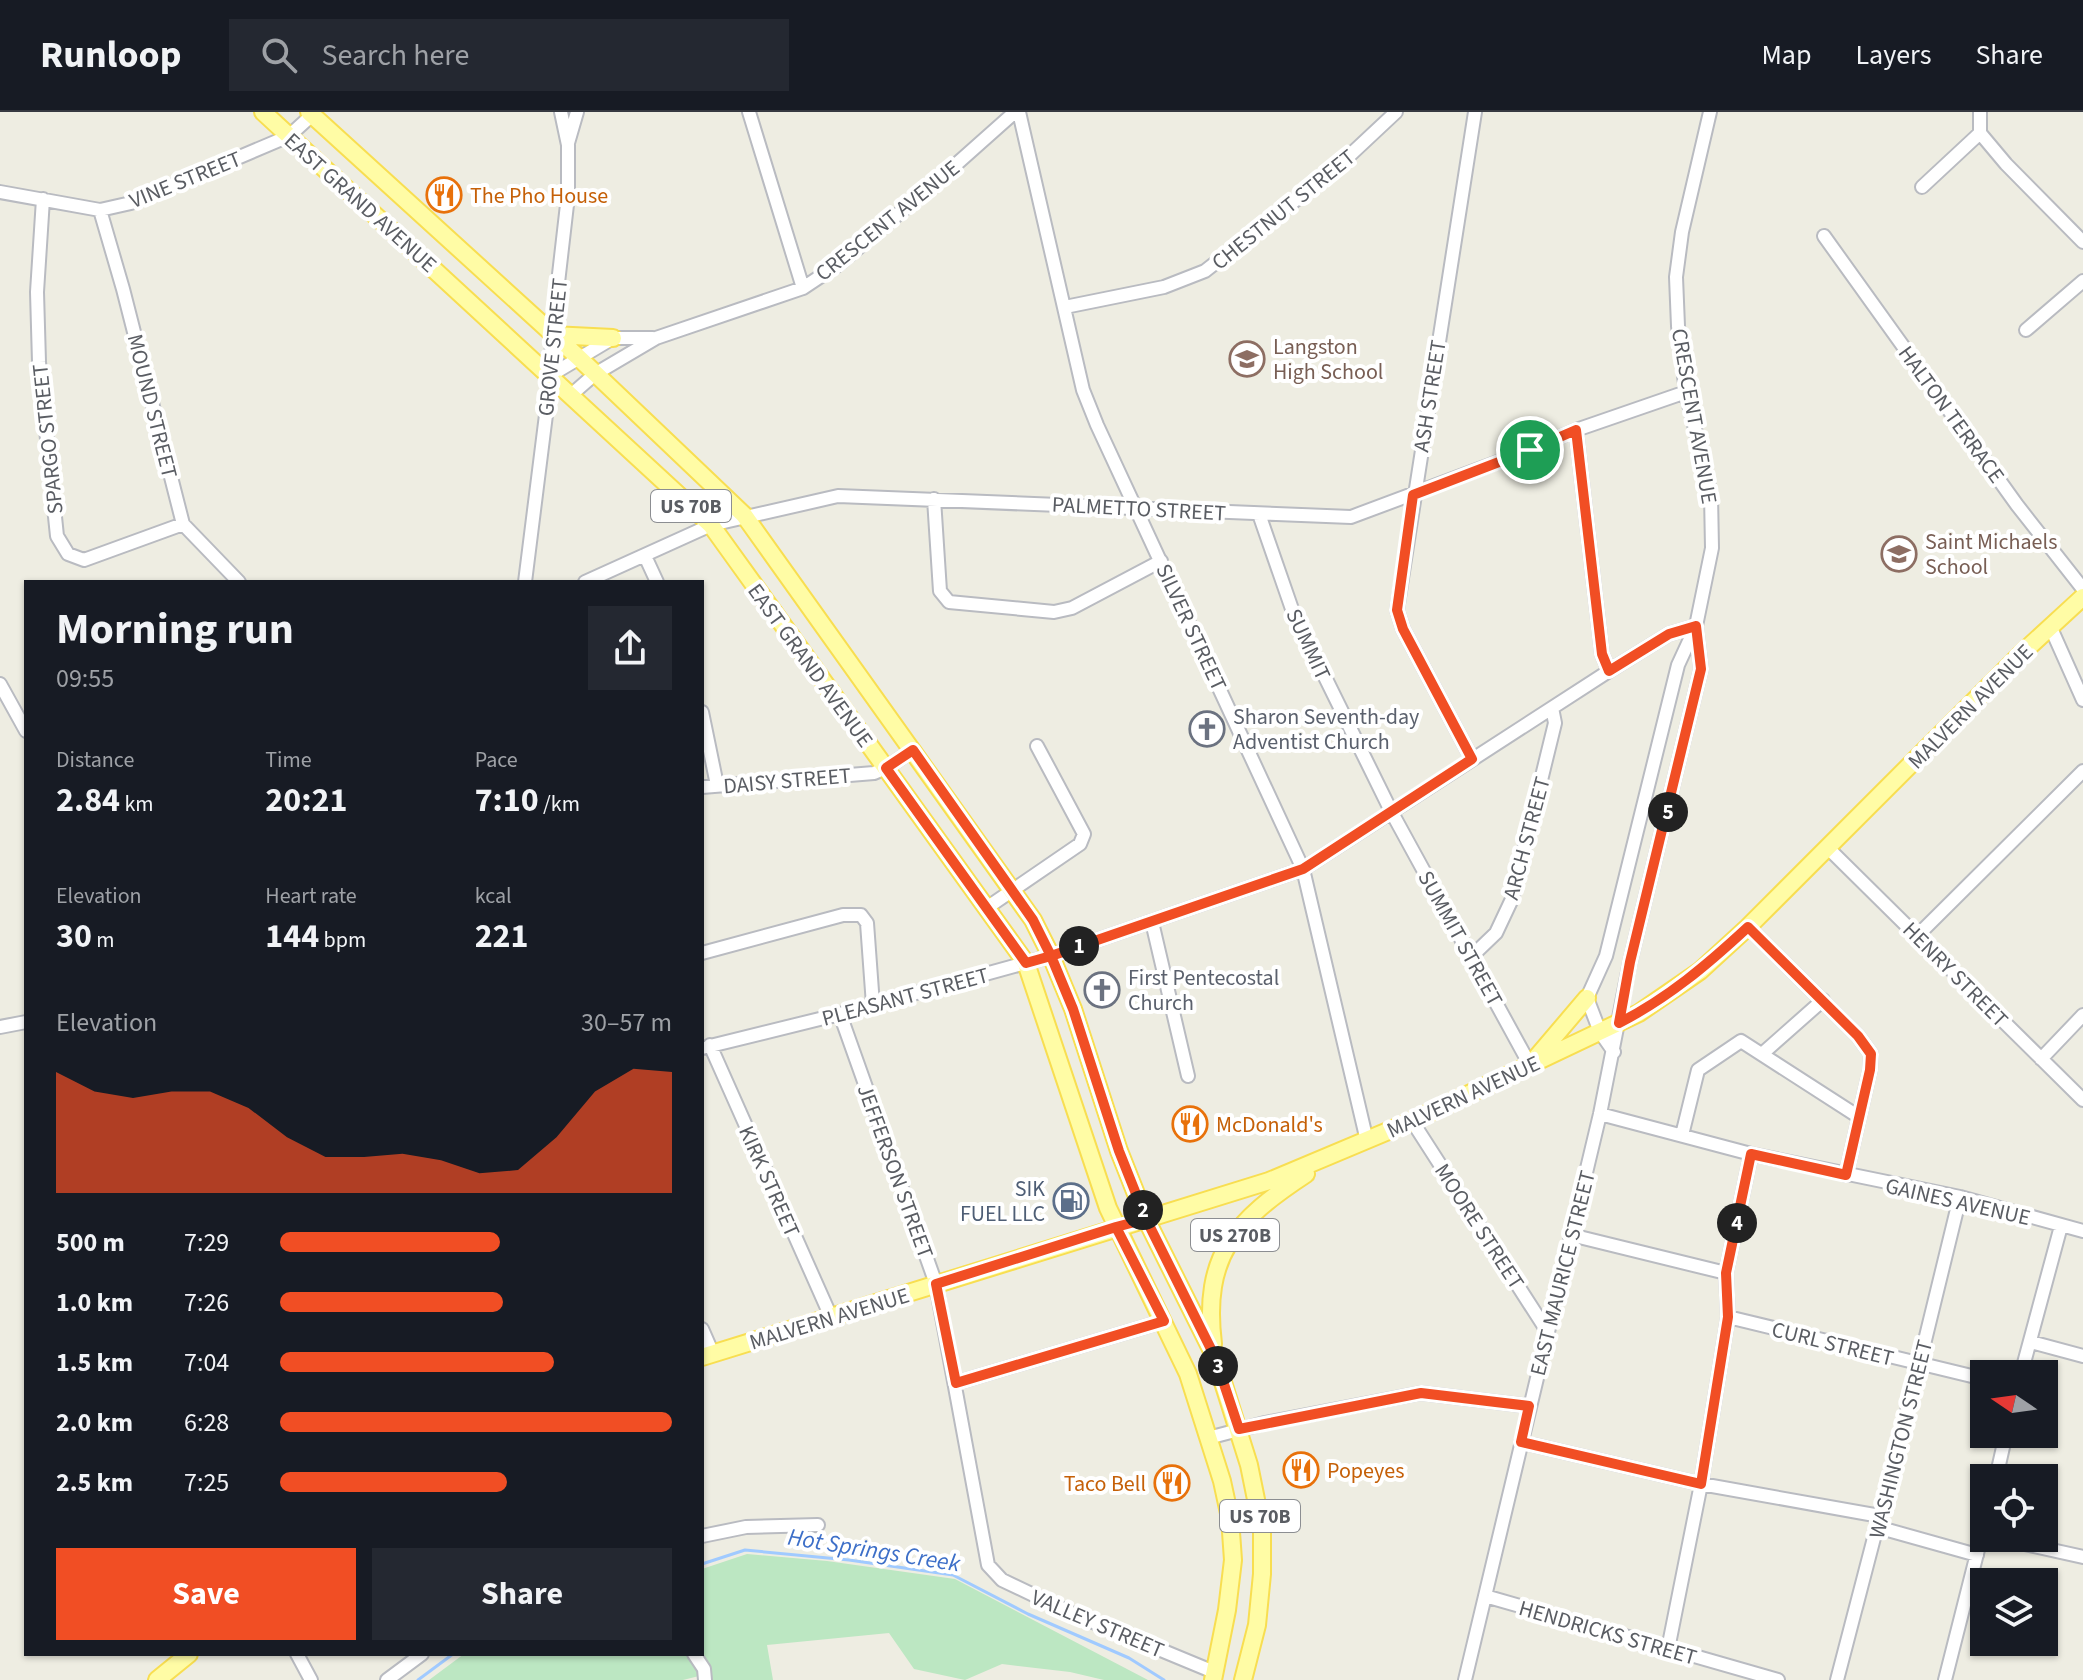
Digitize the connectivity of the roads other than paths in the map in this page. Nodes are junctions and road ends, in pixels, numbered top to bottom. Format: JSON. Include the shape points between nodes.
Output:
{"nodes":[{"id":1,"x":263,"y":112,"type":"edge"},
{"id":2,"x":561,"y":112,"type":"edge"},
{"id":3,"x":577,"y":112,"type":"edge"},
{"id":4,"x":749,"y":112,"type":"edge"},
{"id":5,"x":1017,"y":112,"type":"edge"},
{"id":6,"x":1396,"y":112,"type":"edge"},
{"id":7,"x":1475,"y":112,"type":"edge"},
{"id":8,"x":1710,"y":112,"type":"edge"},
{"id":9,"x":1980,"y":112,"type":"edge"},
{"id":10,"x":310,"y":113,"type":"edge"},
{"id":11,"x":1980,"y":133,"type":"junction"},
{"id":12,"x":289,"y":136,"type":"junction"},
{"id":13,"x":568,"y":145,"type":"junction"},
{"id":14,"x":1922,"y":187,"type":"dead end"},
{"id":15,"x":0,"y":192,"type":"edge"},
{"id":16,"x":43,"y":199,"type":"junction"},
{"id":17,"x":100,"y":210,"type":"junction"},
{"id":18,"x":1824,"y":236,"type":"dead end"},
{"id":19,"x":2083,"y":242,"type":"edge"},
{"id":20,"x":2083,"y":281,"type":"edge"},
{"id":21,"x":803,"y":288,"type":"junction"},
{"id":22,"x":1065,"y":307,"type":"junction"},
{"id":23,"x":2026,"y":330,"type":"dead end"},
{"id":24,"x":552,"y":335,"type":"junction"},
{"id":25,"x":613,"y":338,"type":"junction"},
{"id":26,"x":656,"y":338,"type":"junction"},
{"id":27,"x":578,"y":357,"type":"junction"},
{"id":28,"x":595,"y":374,"type":"junction"},
{"id":29,"x":551,"y":375,"type":"junction"},
{"id":30,"x":1686,"y":392,"type":"junction"},
{"id":31,"x":571,"y":395,"type":"junction"},
{"id":32,"x":1576,"y":430,"type":"junction"},
{"id":33,"x":1413,"y":495,"type":"junction"},
{"id":34,"x":934,"y":499,"type":"junction"},
{"id":35,"x":1135,"y":508,"type":"junction"},
{"id":36,"x":1259,"y":514,"type":"junction"},
{"id":37,"x":744,"y":515,"type":"junction"},
{"id":38,"x":183,"y":524,"type":"junction"},
{"id":39,"x":711,"y":525,"type":"junction"},
{"id":40,"x":645,"y":556,"type":"junction"},
{"id":41,"x":1161,"y":561,"type":"junction"},
{"id":42,"x":237,"y":580,"type":"edge"},
{"id":43,"x":525,"y":580,"type":"edge"},
{"id":44,"x":590,"y":580,"type":"edge"},
{"id":45,"x":656,"y":580,"type":"edge"},
{"id":46,"x":2083,"y":589,"type":"edge"},
{"id":47,"x":2083,"y":597,"type":"edge"},
{"id":48,"x":1696,"y":626,"type":"junction"},
{"id":49,"x":2050,"y":626,"type":"junction"},
{"id":50,"x":1609,"y":671,"type":"junction"},
{"id":51,"x":0,"y":684,"type":"edge"},
{"id":52,"x":2083,"y":700,"type":"edge"},
{"id":53,"x":24,"y":701,"type":"edge"},
{"id":54,"x":12,"y":705,"type":"junction"},
{"id":55,"x":1552,"y":708,"type":"junction"},
{"id":56,"x":704,"y":722,"type":"edge"},
{"id":57,"x":24,"y":727,"type":"edge"},
{"id":58,"x":1037,"y":746,"type":"dead end"},
{"id":59,"x":913,"y":750,"type":"junction"},
{"id":60,"x":1472,"y":759,"type":"junction"},
{"id":61,"x":886,"y":768,"type":"junction"},
{"id":62,"x":2083,"y":771,"type":"edge"},
{"id":63,"x":717,"y":785,"type":"junction"},
{"id":64,"x":704,"y":787,"type":"edge"},
{"id":65,"x":1644,"y":803,"type":"junction"},
{"id":66,"x":1668,"y":809,"type":"junction"},
{"id":67,"x":1391,"y":811,"type":"junction"},
{"id":68,"x":1828,"y":848,"type":"junction"},
{"id":69,"x":1303,"y":869,"type":"junction"},
{"id":70,"x":1013,"y":891,"type":"junction"},
{"id":71,"x":988,"y":907,"type":"junction"},
{"id":72,"x":1152,"y":922,"type":"junction"},
{"id":73,"x":1748,"y":927,"type":"junction"},
{"id":74,"x":1917,"y":936,"type":"junction"},
{"id":75,"x":704,"y":952,"type":"edge"},
{"id":76,"x":1051,"y":956,"type":"junction"},
{"id":77,"x":1472,"y":956,"type":"junction"},
{"id":78,"x":1606,"y":956,"type":"junction"},
{"id":79,"x":1630,"y":962,"type":"junction"},
{"id":80,"x":1026,"y":963,"type":"junction"},
{"id":81,"x":1587,"y":998,"type":"junction"},
{"id":82,"x":1823,"y":1000,"type":"junction"},
{"id":83,"x":873,"y":1005,"type":"junction"},
{"id":84,"x":840,"y":1014,"type":"junction"},
{"id":85,"x":2083,"y":1015,"type":"edge"},
{"id":86,"x":24,"y":1022,"type":"edge"},
{"id":87,"x":1619,"y":1023,"type":"junction"},
{"id":88,"x":0,"y":1027,"type":"edge"},
{"id":89,"x":1600,"y":1032,"type":"junction"},
{"id":90,"x":706,"y":1046,"type":"edge"},
{"id":91,"x":1614,"y":1052,"type":"junction"},
{"id":92,"x":1762,"y":1054,"type":"junction"},
{"id":93,"x":2041,"y":1059,"type":"junction"},
{"id":94,"x":1530,"y":1065,"type":"junction"},
{"id":95,"x":1188,"y":1076,"type":"dead end"},
{"id":96,"x":2083,"y":1100,"type":"edge"},
{"id":97,"x":1600,"y":1114,"type":"junction"},
{"id":98,"x":1859,"y":1117,"type":"junction"},
{"id":99,"x":1412,"y":1121,"type":"junction"},
{"id":100,"x":1682,"y":1135,"type":"junction"},
{"id":101,"x":1367,"y":1141,"type":"junction"},
{"id":102,"x":1751,"y":1154,"type":"junction"},
{"id":103,"x":1334,"y":1156,"type":"junction"},
{"id":104,"x":1846,"y":1175,"type":"junction"},
{"id":105,"x":1960,"y":1197,"type":"junction"},
{"id":106,"x":1146,"y":1219,"type":"junction"},
{"id":107,"x":2061,"y":1226,"type":"junction"},
{"id":108,"x":1116,"y":1227,"type":"junction"},
{"id":109,"x":2083,"y":1231,"type":"edge"},
{"id":110,"x":1571,"y":1235,"type":"junction"},
{"id":111,"x":1726,"y":1273,"type":"junction"},
{"id":112,"x":936,"y":1284,"type":"junction"},
{"id":113,"x":831,"y":1317,"type":"junction"},
{"id":114,"x":1728,"y":1317,"type":"junction"},
{"id":115,"x":1164,"y":1321,"type":"junction"},
{"id":116,"x":1547,"y":1331,"type":"junction"},
{"id":117,"x":2031,"y":1342,"type":"junction"},
{"id":118,"x":708,"y":1356,"type":"edge"},
{"id":119,"x":2083,"y":1356,"type":"edge"},
{"id":120,"x":1215,"y":1357,"type":"junction"},
{"id":121,"x":2025,"y":1360,"type":"edge"},
{"id":122,"x":1919,"y":1365,"type":"junction"},
{"id":123,"x":1970,"y":1376,"type":"edge"},
{"id":124,"x":956,"y":1383,"type":"junction"},
{"id":125,"x":1529,"y":1406,"type":"junction"},
{"id":126,"x":1239,"y":1429,"type":"junction"},
{"id":127,"x":1208,"y":1438,"type":"junction"},
{"id":128,"x":1521,"y":1442,"type":"junction"},
{"id":129,"x":1701,"y":1484,"type":"junction"},
{"id":130,"x":1878,"y":1522,"type":"junction"},
{"id":131,"x":818,"y":1525,"type":"dead end"},
{"id":132,"x":704,"y":1536,"type":"edge"},
{"id":133,"x":2058,"y":1551,"type":"edge"},
{"id":134,"x":1978,"y":1552,"type":"edge"},
{"id":135,"x":1977,"y":1555,"type":"junction"},
{"id":136,"x":2083,"y":1557,"type":"edge"},
{"id":137,"x":988,"y":1565,"type":"joint"},
{"id":138,"x":1485,"y":1596,"type":"junction"},
{"id":139,"x":1668,"y":1649,"type":"junction"},
{"id":140,"x":187,"y":1656,"type":"edge"},
{"id":141,"x":298,"y":1656,"type":"edge"},
{"id":142,"x":419,"y":1656,"type":"edge"},
{"id":143,"x":695,"y":1656,"type":"edge"},
{"id":144,"x":1213,"y":1676,"type":"edge"},
{"id":145,"x":157,"y":1680,"type":"edge"},
{"id":146,"x":311,"y":1680,"type":"edge"},
{"id":147,"x":387,"y":1680,"type":"edge"},
{"id":148,"x":705,"y":1680,"type":"edge"},
{"id":149,"x":1243,"y":1680,"type":"edge"},
{"id":150,"x":1465,"y":1680,"type":"edge"},
{"id":151,"x":1778,"y":1680,"type":"edge"},
{"id":152,"x":1837,"y":1680,"type":"edge"},
{"id":153,"x":1945,"y":1680,"type":"edge"}],
"edges":[{"from":1,"to":12,"type":"main road","name":"EAST GRAND AVENUE","number":"US 70B"},
{"from":2,"to":13,"type":"street","name":"GROVE STREET"},
{"from":3,"to":13,"type":"street"},
{"from":4,"to":21,"type":"street"},
{"from":5,"to":21,"type":"street","name":"CRESCENT AVENUE","via":[[839,264]]},
{"from":5,"to":22,"type":"street","name":"SILVER STREET"},
{"from":6,"to":22,"type":"street","name":"CHESTNUT STREET","via":[[1333,171],[1205,271],[1184,281]]},
{"from":7,"to":33,"type":"street","name":"ASH STREET"},
{"from":8,"to":30,"type":"street","name":"CRESCENT AVENUE","via":[[1676,277]]},
{"from":9,"to":11,"type":"street"},
{"from":10,"to":12,"type":"street","name":"VINE STREET"},
{"from":10,"to":24,"type":"main road","name":"EAST GRAND AVENUE","number":"US 70B"},
{"from":11,"to":14,"type":"street"},
{"from":11,"to":19,"type":"street"},
{"from":12,"to":17,"type":"street","name":"VINE STREET","via":[[131,203]]},
{"from":12,"to":29,"type":"main road","name":"EAST GRAND AVENUE","number":"US 70B"},
{"from":13,"to":24,"type":"street","name":"GROVE STREET","via":[[568,196]]},
{"from":15,"to":16,"type":"street","name":"VINE STREET"},
{"from":16,"to":17,"type":"street","name":"VINE STREET"},
{"from":16,"to":38,"type":"street","name":"SPARGO STREET","via":[[39,362],[57,536],[68,554],[84,560]]},
{"from":17,"to":38,"type":"street","name":"MOUND STREET"},
{"from":18,"to":46,"type":"street","name":"HALTON TERRACE"},
{"from":20,"to":23,"type":"street"},
{"from":21,"to":26,"type":"street","name":"CRESCENT AVENUE"},
{"from":22,"to":35,"type":"street","name":"SILVER STREET","via":[[1083,390]]},
{"from":24,"to":25,"type":"main road"},
{"from":24,"to":27,"type":"main road","name":"EAST GRAND AVENUE","number":"US 70B"},
{"from":24,"to":29,"type":"street","name":"GROVE STREET"},
{"from":25,"to":26,"type":"street","name":"CRESCENT AVENUE"},
{"from":25,"to":27,"type":"street","name":"CRESCENT AVENUE"},
{"from":26,"to":28,"type":"street","name":"CRESCENT AVENUE"},
{"from":27,"to":28,"type":"main road","name":"EAST GRAND AVENUE","number":"US 70B"},
{"from":27,"to":29,"type":"street","name":"CRESCENT AVENUE"},
{"from":28,"to":31,"type":"street","name":"CRESCENT AVENUE"},
{"from":28,"to":37,"type":"main road","name":"EAST GRAND AVENUE","number":"US 70B"},
{"from":29,"to":31,"type":"main road","name":"EAST GRAND AVENUE","number":"US 70B"},
{"from":29,"to":43,"type":"street","name":"GROVE STREET"},
{"from":30,"to":32,"type":"street","name":"PALMETTO STREET"},
{"from":30,"to":48,"type":"street","name":"CRESCENT AVENUE","via":[[1711,495],[1712,548]]},
{"from":31,"to":39,"type":"main road","name":"EAST GRAND AVENUE","number":"US 70B"},
{"from":32,"to":33,"type":"street","name":"PALMETTO STREET"},
{"from":32,"to":50,"type":"street","via":[[1602,654]]},
{"from":33,"to":36,"type":"street","name":"PALMETTO STREET","via":[[1351,517]]},
{"from":33,"to":60,"type":"street","name":"ASH STREET","via":[[1397,610]]},
{"from":34,"to":35,"type":"street","name":"PALMETTO STREET"},
{"from":34,"to":37,"type":"street","name":"PALMETTO STREET","via":[[838,496]]},
{"from":34,"to":41,"type":"street","via":[[940,591],[949,602],[1054,612],[1072,608]]},
{"from":35,"to":36,"type":"street","name":"PALMETTO STREET"},
{"from":35,"to":41,"type":"street","name":"SILVER STREET"},
{"from":36,"to":67,"type":"street","name":"SUMMIT","via":[[1293,612]]},
{"from":37,"to":39,"type":"street","name":"PALMETTO STREET"},
{"from":37,"to":59,"type":"main road","name":"EAST GRAND AVENUE","number":"US 70B"},
{"from":38,"to":42,"type":"street","name":"MOUND STREET"},
{"from":39,"to":40,"type":"street","name":"PALMETTO STREET"},
{"from":39,"to":61,"type":"main road","name":"EAST GRAND AVENUE","number":"US 70B"},
{"from":40,"to":44,"type":"street","name":"PALMETTO STREET"},
{"from":40,"to":45,"type":"street"},
{"from":41,"to":69,"type":"street","name":"SILVER STREET"},
{"from":47,"to":49,"type":"main road","name":"MALVERN AVENUE","number":"US 270B"},
{"from":48,"to":50,"type":"street","name":"PLEASANT STREET","via":[[1669,634]]},
{"from":48,"to":65,"type":"street","name":"CRESCENT AVENUE","via":[[1678,665]]},
{"from":48,"to":66,"type":"street","name":"CRESCENT AVENUE","via":[[1701,669]]},
{"from":49,"to":52,"type":"street"},
{"from":49,"to":68,"type":"main road","name":"MALVERN AVENUE","number":"US 270B"},
{"from":50,"to":55,"type":"street","name":"PLEASANT STREET"},
{"from":51,"to":54,"type":"street"},
{"from":53,"to":54,"type":"street"},
{"from":54,"to":57,"type":"street"},
{"from":55,"to":60,"type":"street","name":"PLEASANT STREET"},
{"from":55,"to":77,"type":"street","name":"ARCH STREET","via":[[1555,723],[1512,899],[1496,933]]},
{"from":56,"to":63,"type":"street"},
{"from":58,"to":70,"type":"street","via":[[1084,834],[1080,844]]},
{"from":59,"to":61,"type":"street","name":"DAISY STREET"},
{"from":59,"to":70,"type":"main road","name":"EAST GRAND AVENUE","number":"US 70B"},
{"from":60,"to":67,"type":"street","name":"PLEASANT STREET"},
{"from":61,"to":63,"type":"street","name":"DAISY STREET"},
{"from":61,"to":71,"type":"main road","name":"EAST GRAND AVENUE","number":"US 70B"},
{"from":62,"to":74,"type":"street"},
{"from":63,"to":64,"type":"street","name":"DAISY STREET"},
{"from":65,"to":66,"type":"street"},
{"from":65,"to":78,"type":"street","name":"CRESCENT AVENUE"},
{"from":66,"to":79,"type":"street","name":"CRESCENT AVENUE"},
{"from":67,"to":69,"type":"street","name":"PLEASANT STREET"},
{"from":67,"to":77,"type":"street","name":"SUMMIT STREET"},
{"from":68,"to":73,"type":"main road","name":"MALVERN AVENUE","number":"US 270B"},
{"from":68,"to":74,"type":"street","name":"HENRY STREET"},
{"from":69,"to":72,"type":"street","name":"PLEASANT STREET"},
{"from":69,"to":101,"type":"street","name":"SILVER STREET"},
{"from":70,"to":71,"type":"street"},
{"from":70,"to":76,"type":"main road","name":"EAST GRAND AVENUE","number":"US 70B"},
{"from":71,"to":80,"type":"main road","name":"EAST GRAND AVENUE","number":"US 70B"},
{"from":72,"to":76,"type":"street","name":"PLEASANT STREET"},
{"from":72,"to":95,"type":"street"},
{"from":73,"to":82,"type":"street"},
{"from":73,"to":87,"type":"main road","name":"MALVERN AVENUE","number":"US 270B","via":[[1659,1002]]},
{"from":74,"to":93,"type":"street","name":"HENRY STREET"},
{"from":75,"to":83,"type":"street","via":[[843,915],[861,915],[867,923]]},
{"from":76,"to":80,"type":"street","name":"PLEASANT STREET"},
{"from":76,"to":106,"type":"main road","name":"EAST GRAND AVENUE","number":"US 70B"},
{"from":77,"to":94,"type":"street","name":"SUMMIT STREET"},
{"from":78,"to":79,"type":"street"},
{"from":78,"to":81,"type":"street","name":"CRESCENT AVENUE"},
{"from":79,"to":87,"type":"street","name":"CRESCENT AVENUE"},
{"from":80,"to":83,"type":"street","name":"PLEASANT STREET"},
{"from":80,"to":108,"type":"main road","name":"EAST GRAND AVENUE","number":"US 70B"},
{"from":81,"to":89,"type":"street"},
{"from":81,"to":94,"type":"main road"},
{"from":82,"to":92,"type":"street"},
{"from":82,"to":98,"type":"street","via":[[1871,1054]]},
{"from":83,"to":84,"type":"street","name":"PLEASANT STREET"},
{"from":84,"to":90,"type":"street","name":"PLEASANT STREET"},
{"from":84,"to":112,"type":"street","name":"JEFFERSON STREET"},
{"from":85,"to":93,"type":"street"},
{"from":86,"to":88,"type":"street"},
{"from":87,"to":89,"type":"main road","name":"MALVERN AVENUE","number":"US 270B"},
{"from":87,"to":91,"type":"street","name":"EAST MAURICE STREET"},
{"from":89,"to":91,"type":"street"},
{"from":89,"to":94,"type":"main road","name":"MALVERN AVENUE","number":"US 270B"},
{"from":90,"to":113,"type":"street","name":"KIRK STREET"},
{"from":91,"to":97,"type":"street","name":"EAST MAURICE STREET"},
{"from":92,"to":98,"type":"street"},
{"from":92,"to":100,"type":"street","via":[[1741,1041],[1698,1070]]},
{"from":93,"to":96,"type":"street","name":"HENRY STREET"},
{"from":94,"to":99,"type":"main road","name":"MALVERN AVENUE","number":"US 270B"},
{"from":97,"to":100,"type":"street","name":"GAINES AVENUE"},
{"from":97,"to":110,"type":"street","name":"EAST MAURICE STREET"},
{"from":98,"to":104,"type":"street"},
{"from":99,"to":101,"type":"main road","name":"MALVERN AVENUE","number":"US 270B"},
{"from":99,"to":116,"type":"street","name":"MOORE STREET"},
{"from":100,"to":102,"type":"street","name":"GAINES AVENUE"},
{"from":101,"to":103,"type":"main road","name":"MALVERN AVENUE","number":"US 270B"},
{"from":102,"to":104,"type":"street","name":"GAINES AVENUE"},
{"from":102,"to":111,"type":"street"},
{"from":103,"to":106,"type":"main road","name":"MALVERN AVENUE","number":"US 270B"},
{"from":103,"to":120,"type":"main road","number":"US 270B","via":[[1274,1195],[1232,1238],[1220,1259],[1211,1302]]},
{"from":104,"to":105,"type":"street","name":"GAINES AVENUE"},
{"from":105,"to":107,"type":"street","name":"GAINES AVENUE"},
{"from":105,"to":122,"type":"street","name":"WASHINGTON STREET"},
{"from":106,"to":108,"type":"main road","name":"MALVERN AVENUE","number":"US 270B"},
{"from":106,"to":120,"type":"main road","name":"EAST GRAND AVENUE","number":"US 70B"},
{"from":107,"to":109,"type":"street","name":"GAINES AVENUE"},
{"from":107,"to":117,"type":"street"},
{"from":108,"to":112,"type":"main road","name":"MALVERN AVENUE"},
{"from":108,"to":115,"type":"main road","name":"EAST GRAND AVENUE","number":"US 70B"},
{"from":110,"to":111,"type":"street"},
{"from":110,"to":116,"type":"street","name":"EAST MAURICE STREET"},
{"from":111,"to":114,"type":"street"},
{"from":112,"to":113,"type":"main road","name":"MALVERN AVENUE"},
{"from":112,"to":124,"type":"street","name":"JEFFERSON STREET"},
{"from":113,"to":118,"type":"main road","name":"MALVERN AVENUE"},
{"from":114,"to":122,"type":"street","name":"CURL STREET"},
{"from":114,"to":129,"type":"street"},
{"from":115,"to":124,"type":"street"},
{"from":115,"to":127,"type":"main road","name":"EAST GRAND AVENUE","number":"US 70B"},
{"from":116,"to":125,"type":"street","name":"EAST MAURICE STREET"},
{"from":117,"to":119,"type":"street"},
{"from":117,"to":121,"type":"street"},
{"from":120,"to":126,"type":"main road","name":"EAST GRAND AVENUE","number":"US 70B"},
{"from":122,"to":123,"type":"street","name":"CURL STREET"},
{"from":122,"to":130,"type":"street","name":"WASHINGTON STREET"},
{"from":124,"to":137,"type":"street","name":"JEFFERSON STREET"},
{"from":125,"to":126,"type":"street","via":[[1421,1393]]},
{"from":125,"to":128,"type":"street","name":"EAST MAURICE STREET"},
{"from":126,"to":127,"type":"street"},
{"from":126,"to":149,"type":"main road","name":"EAST GRAND AVENUE","number":"US 70B","via":[[1262,1529],[1257,1625]]},
{"from":127,"to":144,"type":"main road","name":"EAST GRAND AVENUE","number":"US 70B","via":[[1230,1518],[1233,1560]]},
{"from":128,"to":129,"type":"street"},
{"from":128,"to":138,"type":"street","name":"EAST MAURICE STREET"},
{"from":129,"to":130,"type":"street"},
{"from":129,"to":139,"type":"street"},
{"from":130,"to":135,"type":"street"},
{"from":130,"to":152,"type":"street","name":"WASHINGTON STREET"},
{"from":131,"to":132,"type":"street","via":[[746,1527]]},
{"from":133,"to":136,"type":"street"},
{"from":134,"to":135,"type":"street"},
{"from":135,"to":153,"type":"street"},
{"from":137,"to":144,"type":"street","name":"VALLEY STREET","via":[[1002,1580]]},
{"from":138,"to":139,"type":"street","name":"HENDRICKS STREET"},
{"from":138,"to":150,"type":"street","name":"EAST MAURICE STREET"},
{"from":139,"to":151,"type":"street","name":"HENDRICKS STREET"},
{"from":140,"to":145,"type":"main road"},
{"from":141,"to":146,"type":"street"},
{"from":142,"to":147,"type":"street"},
{"from":143,"to":148,"type":"street"}]}
